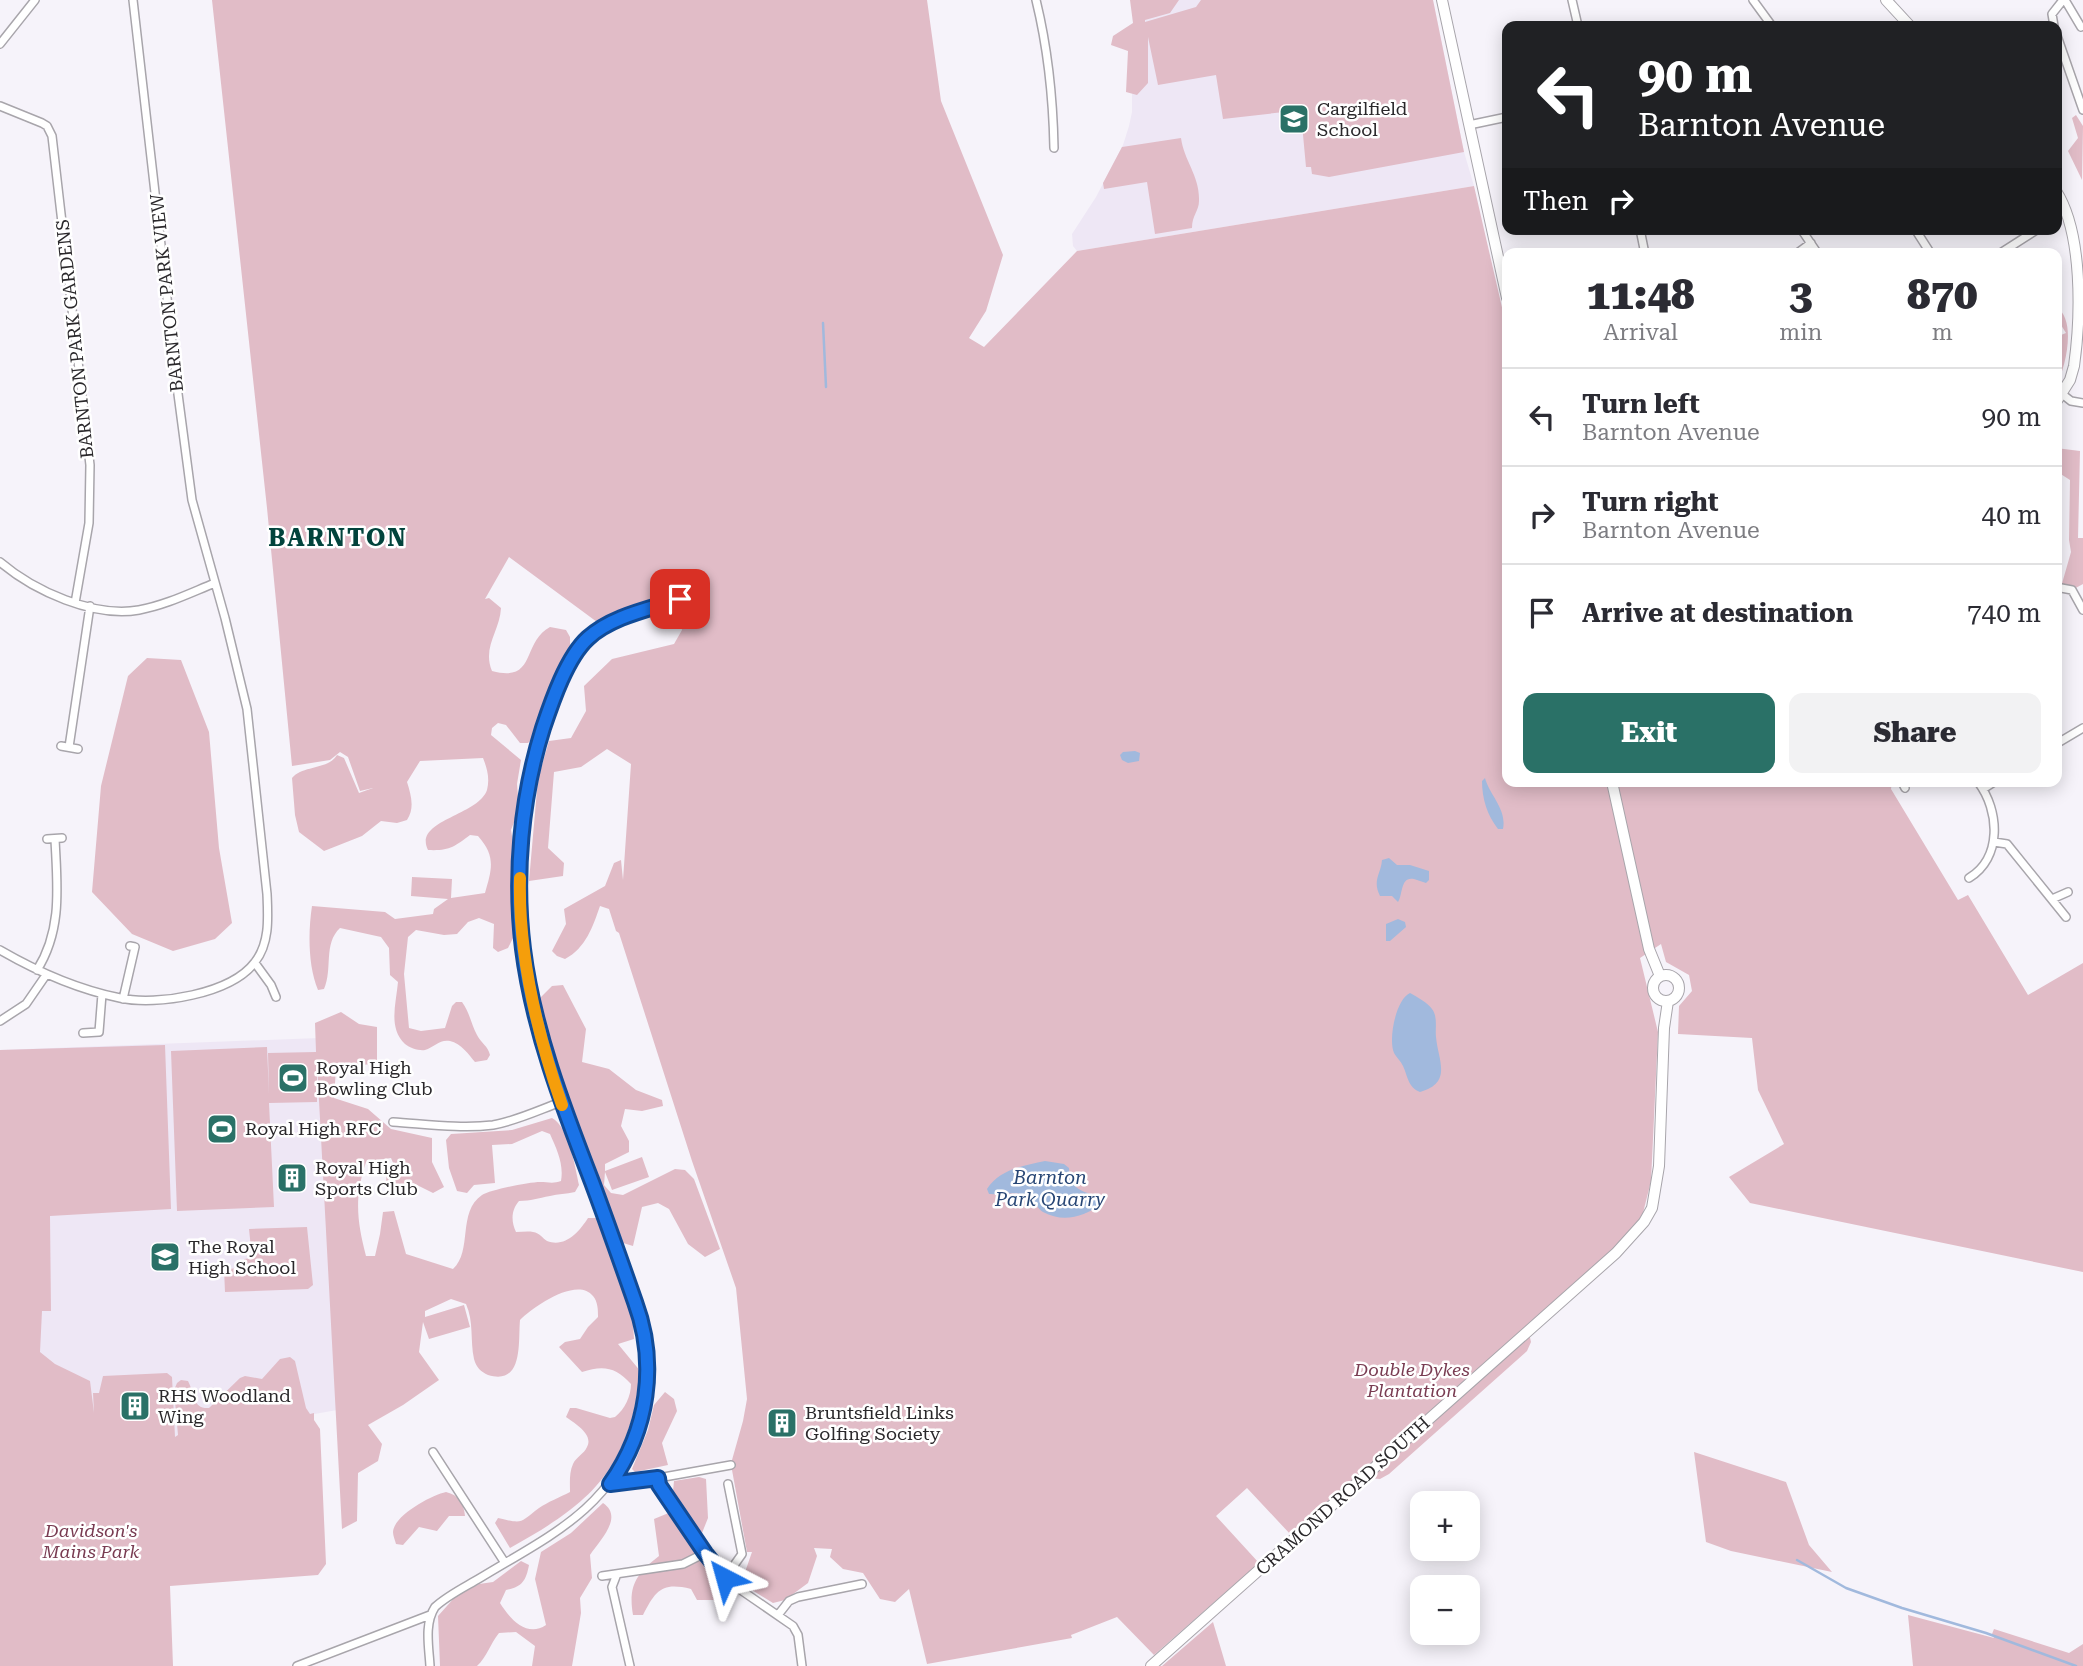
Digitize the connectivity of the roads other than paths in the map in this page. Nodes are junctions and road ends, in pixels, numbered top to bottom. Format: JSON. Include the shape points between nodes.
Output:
{"nodes":[{"id":1,"x":35,"y":0,"type":"edge"},
{"id":2,"x":133,"y":0,"type":"edge"},
{"id":3,"x":1036,"y":0,"type":"edge"},
{"id":4,"x":1442,"y":0,"type":"edge"},
{"id":5,"x":1572,"y":0,"type":"edge"},
{"id":6,"x":1753,"y":0,"type":"edge"},
{"id":7,"x":1886,"y":0,"type":"edge"},
{"id":8,"x":2064,"y":0,"type":"edge"},
{"id":9,"x":1577,"y":21,"type":"edge"},
{"id":10,"x":1768,"y":21,"type":"edge"},
{"id":11,"x":1905,"y":21,"type":"edge"},
{"id":12,"x":2053,"y":21,"type":"edge"},
{"id":13,"x":0,"y":27,"type":"edge"},
{"id":14,"x":2081,"y":27,"type":"dead end"},
{"id":15,"x":8,"y":33,"type":"junction"},
{"id":16,"x":0,"y":44,"type":"edge"},
{"id":17,"x":2062,"y":50,"type":"edge"},
{"id":18,"x":0,"y":106,"type":"edge"},
{"id":19,"x":2083,"y":110,"type":"edge"},
{"id":20,"x":1502,"y":118,"type":"edge"},
{"id":21,"x":1469,"y":125,"type":"junction"},
{"id":22,"x":1054,"y":148,"type":"dead end"},
{"id":23,"x":2062,"y":201,"type":"edge"},
{"id":24,"x":2068,"y":211,"type":"junction"},
{"id":25,"x":2062,"y":214,"type":"edge"},
{"id":26,"x":1805,"y":235,"type":"edge"},
{"id":27,"x":2029,"y":235,"type":"edge"},
{"id":28,"x":1811,"y":243,"type":"junction"},
{"id":29,"x":1804,"y":248,"type":"edge"},
{"id":30,"x":1814,"y":248,"type":"edge"},
{"id":31,"x":2008,"y":248,"type":"edge"},
{"id":32,"x":2081,"y":266,"type":"edge"},
{"id":33,"x":1502,"y":275,"type":"edge"},
{"id":34,"x":2062,"y":393,"type":"edge"},
{"id":35,"x":2062,"y":399,"type":"edge"},
{"id":36,"x":2083,"y":403,"type":"edge"},
{"id":37,"x":0,"y":562,"type":"edge"},
{"id":38,"x":215,"y":583,"type":"junction"},
{"id":39,"x":2062,"y":588,"type":"edge"},
{"id":40,"x":680,"y":599,"type":"dead end"},
{"id":41,"x":75,"y":603,"type":"junction"},
{"id":42,"x":90,"y":606,"type":"junction"},
{"id":43,"x":2083,"y":610,"type":"edge"},
{"id":44,"x":2083,"y":728,"type":"edge"},
{"id":45,"x":2062,"y":740,"type":"edge"},
{"id":46,"x":78,"y":749,"type":"dead end"},
{"id":47,"x":1613,"y":787,"type":"edge"},
{"id":48,"x":1981,"y":787,"type":"edge"},
{"id":49,"x":55,"y":839,"type":"dead end"},
{"id":50,"x":1994,"y":842,"type":"junction"},
{"id":51,"x":1969,"y":878,"type":"dead end"},
{"id":52,"x":2068,"y":892,"type":"dead end"},
{"id":53,"x":2052,"y":899,"type":"junction"},
{"id":54,"x":2066,"y":916,"type":"dead end"},
{"id":55,"x":130,"y":946,"type":"dead end"},
{"id":56,"x":0,"y":950,"type":"edge"},
{"id":57,"x":255,"y":963,"type":"junction"},
{"id":58,"x":37,"y":970,"type":"junction"},
{"id":59,"x":46,"y":975,"type":"junction"},
{"id":60,"x":1660,"y":976,"type":"junction"},
{"id":61,"x":102,"y":994,"type":"junction"},
{"id":62,"x":276,"y":997,"type":"dead end"},
{"id":63,"x":123,"y":999,"type":"junction"},
{"id":64,"x":1668,"y":1001,"type":"junction"},
{"id":65,"x":0,"y":1021,"type":"edge"},
{"id":66,"x":83,"y":1033,"type":"dead end"},
{"id":67,"x":561,"y":1102,"type":"junction"},
{"id":68,"x":393,"y":1122,"type":"dead end"},
{"id":69,"x":433,"y":1452,"type":"dead end"},
{"id":70,"x":731,"y":1465,"type":"dead end"},
{"id":71,"x":658,"y":1478,"type":"junction"},
{"id":72,"x":610,"y":1484,"type":"junction"},
{"id":73,"x":728,"y":1484,"type":"dead end"},
{"id":74,"x":705,"y":1553,"type":"junction"},
{"id":75,"x":505,"y":1563,"type":"junction"},
{"id":76,"x":617,"y":1574,"type":"junction"},
{"id":77,"x":602,"y":1576,"type":"dead end"},
{"id":78,"x":846,"y":1577,"type":"dead end"},
{"id":79,"x":725,"y":1578,"type":"junction"},
{"id":80,"x":862,"y":1584,"type":"dead end"},
{"id":81,"x":848,"y":1587,"type":"junction"},
{"id":82,"x":430,"y":1615,"type":"junction"},
{"id":83,"x":778,"y":1615,"type":"junction"},
{"id":84,"x":298,"y":1666,"type":"edge"},
{"id":85,"x":430,"y":1666,"type":"edge"},
{"id":86,"x":630,"y":1666,"type":"edge"},
{"id":87,"x":802,"y":1666,"type":"edge"},
{"id":88,"x":1151,"y":1666,"type":"edge"}],
"edges":[{"from":1,"to":15,"type":"street"},
{"from":2,"to":38,"type":"street","name":"BARNTON PARK VIEW","via":[[192,500]]},
{"from":3,"to":22,"type":"street","via":[[1047,51]]},
{"from":4,"to":21,"type":"street"},
{"from":5,"to":9,"type":"street"},
{"from":6,"to":10,"type":"street"},
{"from":7,"to":11,"type":"street"},
{"from":8,"to":12,"type":"street","via":[[2052,14]]},
{"from":8,"to":14,"type":"street"},
{"from":13,"to":15,"type":"street"},
{"from":15,"to":16,"type":"street"},
{"from":17,"to":19,"type":"street"},
{"from":18,"to":41,"type":"street","name":"BARNTON PARK GARDENS","via":[[42,123],[52,136],[91,486],[88,534]]},
{"from":20,"to":21,"type":"street"},
{"from":21,"to":33,"type":"street"},
{"from":23,"to":24,"type":"street"},
{"from":24,"to":25,"type":"street"},
{"from":24,"to":32,"type":"street"},
{"from":26,"to":28,"type":"street"},
{"from":27,"to":31,"type":"street"},
{"from":28,"to":29,"type":"street"},
{"from":28,"to":30,"type":"street"},
{"from":32,"to":34,"type":"street","via":[[2076,351]]},
{"from":35,"to":36,"type":"street"},
{"from":37,"to":41,"type":"street","via":[[43,591]]},
{"from":38,"to":42,"type":"street","via":[[136,610]]},
{"from":38,"to":57,"type":"street","name":"BARNTON PARK VIEW","via":[[247,709],[267,894],[266,939]]},
{"from":39,"to":43,"type":"street","via":[[2072,590]]},
{"from":40,"to":67,"type":"street","via":[[631,614],[588,638],[554,698],[531,771],[520,883],[523,948]]},
{"from":41,"to":42,"type":"street"},
{"from":42,"to":46,"type":"street","via":[[65,746]]},
{"from":44,"to":45,"type":"street"},
{"from":47,"to":60,"type":"street","via":[[1649,949]]},
{"from":48,"to":50,"type":"street","via":[[1994,818]]},
{"from":49,"to":58,"type":"street","via":[[58,907],[50,943]]},
{"from":50,"to":51,"type":"street","via":[[1984,867]]},
{"from":50,"to":53,"type":"street","via":[[2007,844]]},
{"from":52,"to":53,"type":"street"},
{"from":53,"to":54,"type":"street"},
{"from":55,"to":63,"type":"street","via":[[135,947]]},
{"from":56,"to":58,"type":"street"},
{"from":57,"to":62,"type":"street"},
{"from":57,"to":63,"type":"street","via":[[238,978],[213,989],[169,998]]},
{"from":58,"to":59,"type":"street"},
{"from":59,"to":61,"type":"street"},
{"from":59,"to":65,"type":"street","via":[[26,1004]]},
{"from":60,"to":64,"type":"street","via":[[1653,991]]},
{"from":60,"to":64,"type":"street","via":[[1672,976],[1679,986],[1678,994]]},
{"from":61,"to":63,"type":"street"},
{"from":61,"to":66,"type":"street","via":[[99,1032]]},
{"from":64,"to":88,"type":"street","name":"CRAMOND ROAD SOUTH","via":[[1659,1166],[1652,1208],[1644,1222],[1616,1253]]},
{"from":67,"to":68,"type":"street","via":[[492,1125]]},
{"from":67,"to":72,"type":"street","via":[[642,1320],[647,1348],[642,1416]]},
{"from":69,"to":75,"type":"street"},
{"from":70,"to":71,"type":"street"},
{"from":71,"to":72,"type":"street"},
{"from":71,"to":74,"type":"street"},
{"from":72,"to":75,"type":"street","via":[[577,1517]]},
{"from":73,"to":79,"type":"street","via":[[742,1554]]},
{"from":74,"to":76,"type":"street","via":[[683,1564]]},
{"from":74,"to":79,"type":"street"},
{"from":75,"to":82,"type":"street","via":[[441,1602]]},
{"from":76,"to":77,"type":"street"},
{"from":76,"to":86,"type":"street","via":[[611,1587]]},
{"from":78,"to":81,"type":"street"},
{"from":79,"to":83,"type":"street"},
{"from":80,"to":81,"type":"street"},
{"from":81,"to":83,"type":"street","via":[[798,1597]]},
{"from":82,"to":84,"type":"street"},
{"from":82,"to":85,"type":"street"},
{"from":83,"to":87,"type":"street","via":[[798,1635]]}]}
